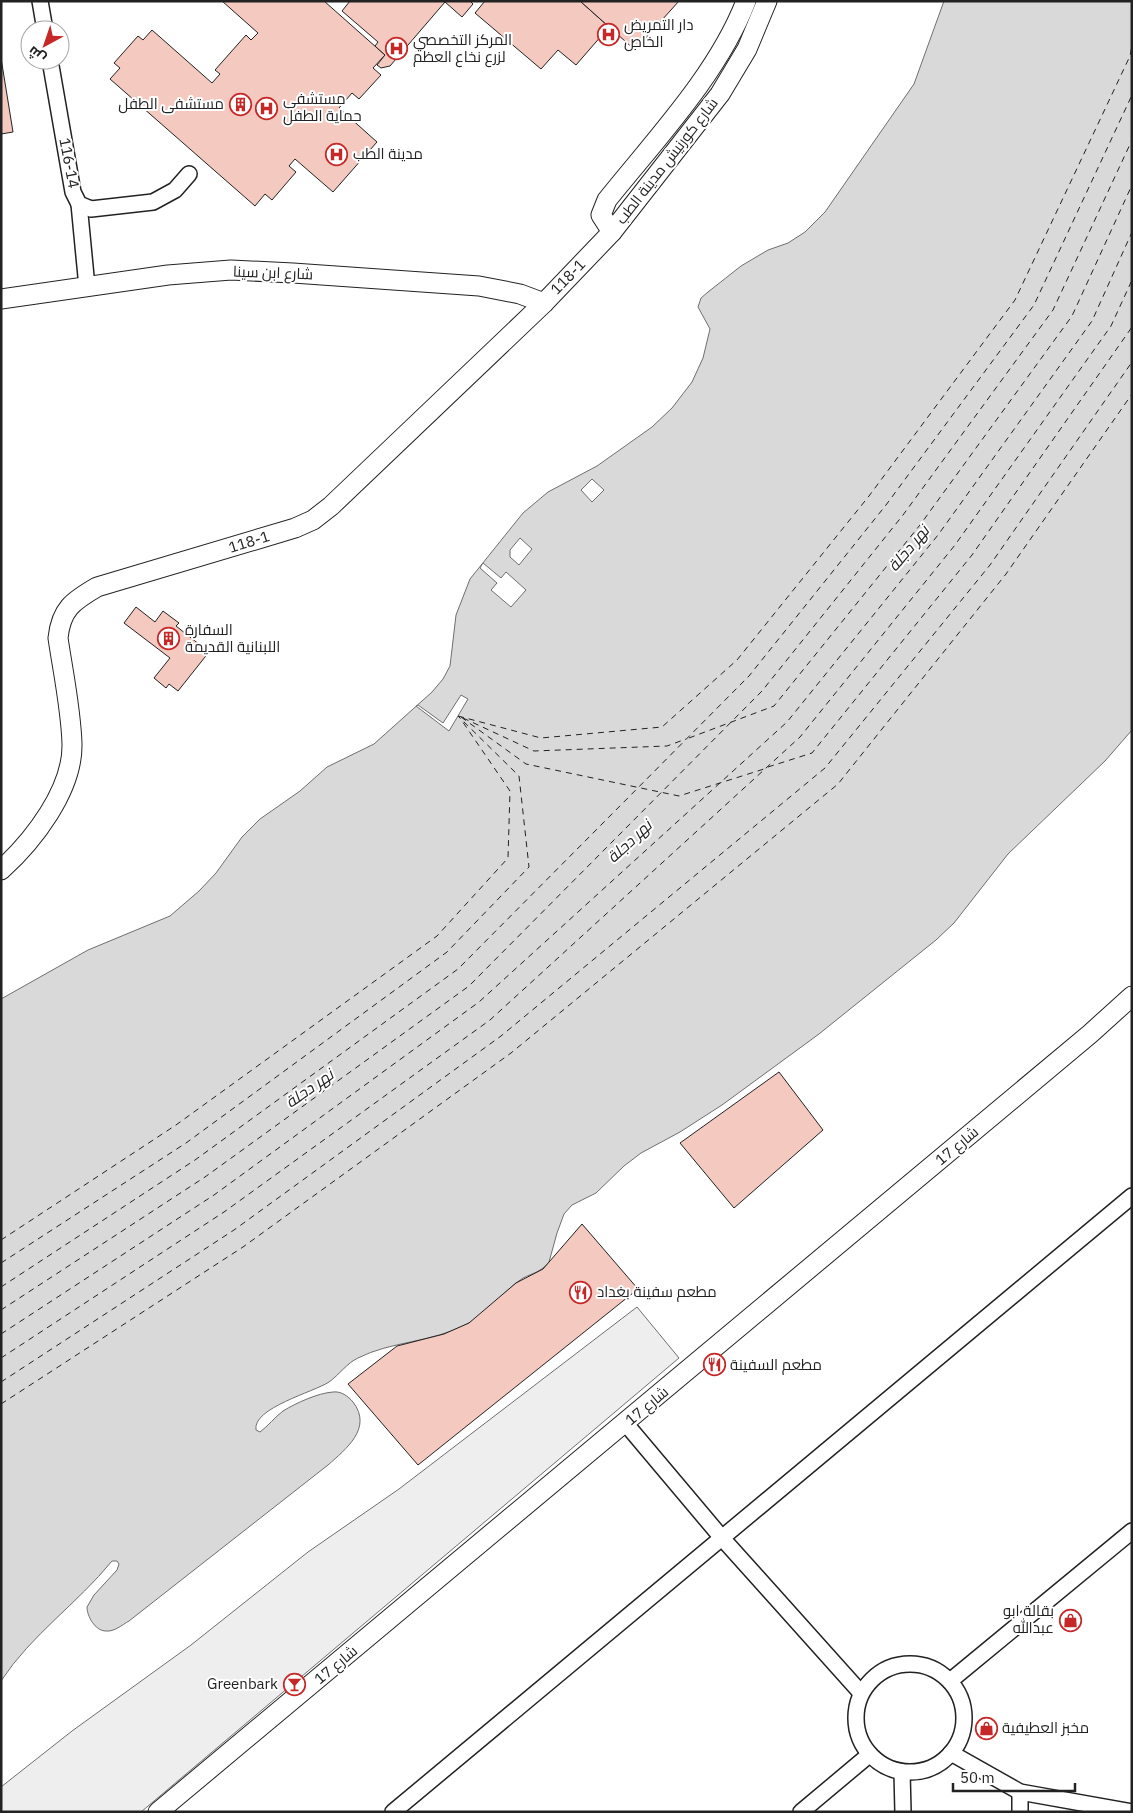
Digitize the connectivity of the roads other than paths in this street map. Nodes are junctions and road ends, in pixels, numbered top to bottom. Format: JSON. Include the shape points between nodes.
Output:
{"nodes":[{"id":1,"x":40,"y":1,"type":"edge"},
{"id":2,"x":746,"y":1,"type":"edge"},
{"id":3,"x":767,"y":1,"type":"edge"},
{"id":4,"x":43,"y":20,"type":"edge"},
{"id":5,"x":52,"y":70,"type":"edge"},
{"id":6,"x":189,"y":174,"type":"dead end"},
{"id":7,"x":79,"y":204,"type":"junction"},
{"id":8,"x":612,"y":232,"type":"junction"},
{"id":9,"x":87,"y":287,"type":"junction"},
{"id":10,"x":1,"y":299,"type":"edge"},
{"id":11,"x":544,"y":303,"type":"junction"},
{"id":12,"x":1,"y":870,"type":"edge"},
{"id":13,"x":1128,"y":1003,"type":"edge"},
{"id":14,"x":1132,"y":1196,"type":"edge"},
{"id":15,"x":626,"y":1424,"type":"junction"},
{"id":16,"x":1132,"y":1531,"type":"edge"},
{"id":17,"x":722,"y":1538,"type":"junction"},
{"id":18,"x":950,"y":1681,"type":"junction"},
{"id":19,"x":861,"y":1693,"type":"junction"},
{"id":20,"x":951,"y":1753,"type":"junction"},
{"id":21,"x":869,"y":1754,"type":"junction"},
{"id":22,"x":902,"y":1772,"type":"junction"},
{"id":23,"x":1020,"y":1792,"type":"junction"},
{"id":24,"x":158,"y":1812,"type":"edge"},
{"id":25,"x":393,"y":1812,"type":"edge"},
{"id":26,"x":801,"y":1812,"type":"edge"},
{"id":27,"x":904,"y":1812,"type":"edge"},
{"id":28,"x":1020,"y":1812,"type":"edge"},
{"id":29,"x":1132,"y":1812,"type":"edge"}],
"edges":[{"from":1,"to":4,"type":"street"},
{"from":2,"to":8,"type":"street","name":"شارع كورنيش مدينة الطب","via":[[712,66],[603,207],[601,215]]},
{"from":3,"to":8,"type":"street","name":"شارع كورنيش مدينة الطب","via":[[747,48],[720,94]]},
{"from":5,"to":7,"type":"street","name":"116-14","via":[[73,192]]},
{"from":6,"to":7,"type":"street","name":"116-14","via":[[175,190],[153,202],[91,209]]},
{"from":7,"to":9,"type":"street"},
{"from":8,"to":11,"type":"street","name":"118-1"},
{"from":9,"to":10,"type":"street","name":"شارع ابن سينا"},
{"from":9,"to":11,"type":"street","name":"شارع ابن سينا","via":[[200,272],[262,271],[479,286],[520,294]]},
{"from":11,"to":12,"type":"street","name":"118-1","via":[[314,520],[97,587],[72,604],[60,623],[58,638],[72,745],[66,778],[48,815],[23,850]]},
{"from":13,"to":15,"type":"street","name":"شارع 17"},
{"from":14,"to":17,"type":"street"},
{"from":15,"to":17,"type":"street"},
{"from":15,"to":24,"type":"street","name":"شارع 17"},
{"from":16,"to":18,"type":"street"},
{"from":17,"to":19,"type":"street"},
{"from":17,"to":25,"type":"street"},
{"from":18,"to":19,"type":"street","via":[[936,1670],[920,1664],[902,1664],[886,1668],[871,1679]]},
{"from":18,"to":20,"type":"street","via":[[960,1698],[964,1717],[961,1736]]},
{"from":19,"to":21,"type":"street","via":[[855,1714],[858,1736]]},
{"from":20,"to":22,"type":"street","via":[[937,1765],[920,1771]]},
{"from":20,"to":23,"type":"street"},
{"from":21,"to":22,"type":"street","via":[[884,1766]]},
{"from":21,"to":26,"type":"street"},
{"from":22,"to":27,"type":"street"},
{"from":23,"to":28,"type":"street"},
{"from":23,"to":29,"type":"street"}]}
